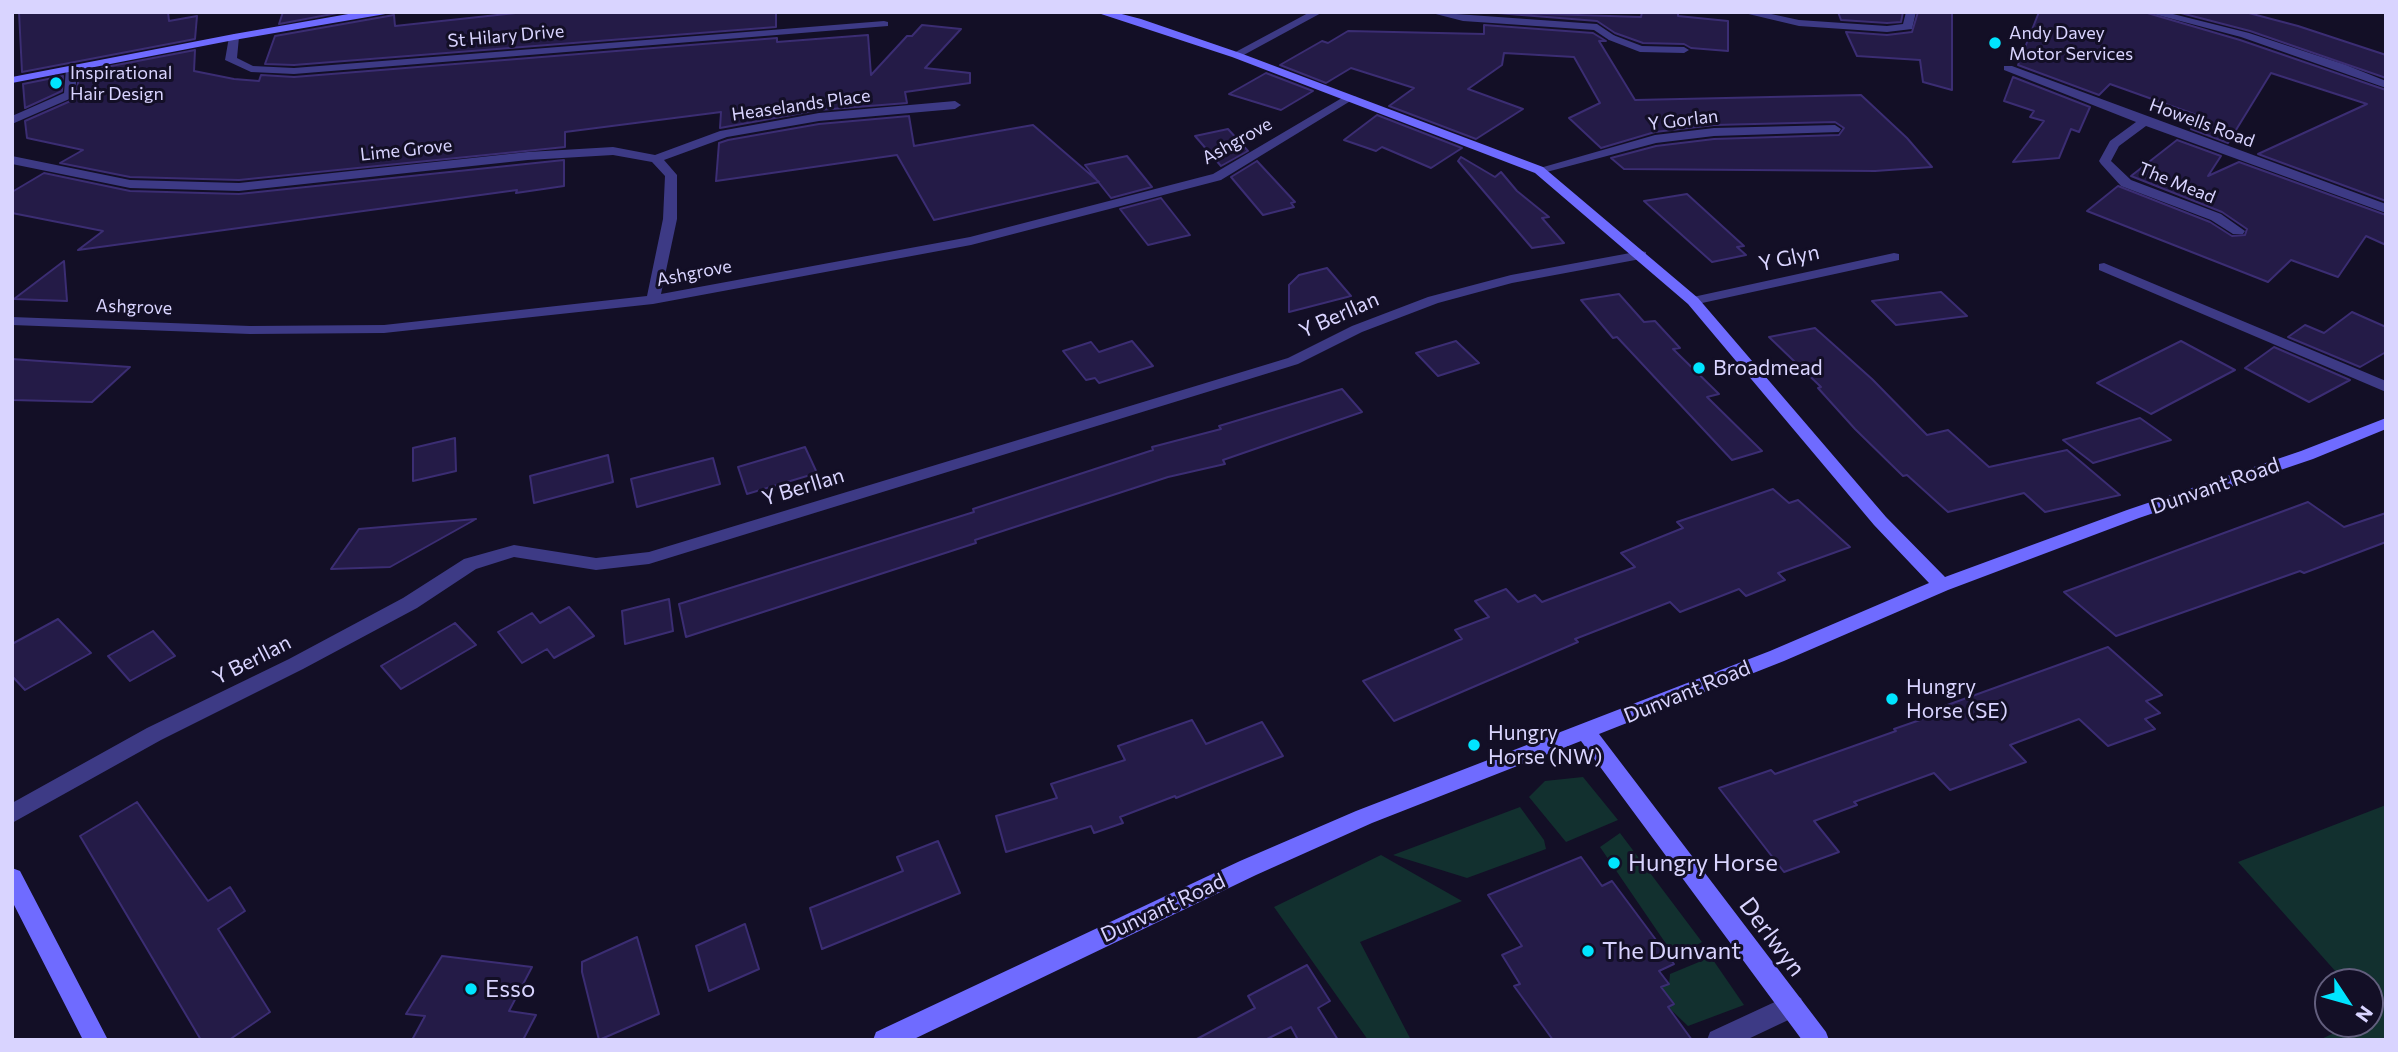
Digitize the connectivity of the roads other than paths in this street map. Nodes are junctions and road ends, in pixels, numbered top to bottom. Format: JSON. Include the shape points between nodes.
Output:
{"nodes":[{"id":1,"x":392,"y":12,"type":"edge"},
{"id":2,"x":1100,"y":12,"type":"edge"},
{"id":3,"x":1318,"y":12,"type":"edge"},
{"id":4,"x":1433,"y":12,"type":"edge"},
{"id":5,"x":1745,"y":12,"type":"edge"},
{"id":6,"x":1911,"y":12,"type":"edge"},
{"id":7,"x":2151,"y":12,"type":"edge"},
{"id":8,"x":355,"y":14,"type":"edge"},
{"id":9,"x":884,"y":24,"type":"dead end"},
{"id":10,"x":234,"y":37,"type":"junction"},
{"id":11,"x":1685,"y":50,"type":"dead end"},
{"id":12,"x":1236,"y":55,"type":"junction"},
{"id":13,"x":2008,"y":68,"type":"dead end"},
{"id":14,"x":72,"y":69,"type":"junction"},
{"id":15,"x":12,"y":80,"type":"edge"},
{"id":16,"x":2386,"y":85,"type":"edge"},
{"id":17,"x":1351,"y":97,"type":"junction"},
{"id":18,"x":955,"y":105,"type":"dead end"},
{"id":19,"x":12,"y":120,"type":"edge"},
{"id":20,"x":2145,"y":121,"type":"junction"},
{"id":21,"x":1835,"y":129,"type":"dead end"},
{"id":22,"x":656,"y":159,"type":"junction"},
{"id":23,"x":12,"y":160,"type":"edge"},
{"id":24,"x":1539,"y":170,"type":"junction"},
{"id":25,"x":2225,"y":205,"type":"dead end"},
{"id":26,"x":2386,"y":209,"type":"edge"},
{"id":27,"x":2217,"y":217,"type":"junction"},
{"id":28,"x":2238,"y":230,"type":"dead end"},
{"id":29,"x":1642,"y":255,"type":"junction"},
{"id":30,"x":1893,"y":257,"type":"dead end"},
{"id":31,"x":2104,"y":267,"type":"dead end"},
{"id":32,"x":653,"y":300,"type":"junction"},
{"id":33,"x":1693,"y":301,"type":"junction"},
{"id":34,"x":12,"y":321,"type":"edge"},
{"id":35,"x":2386,"y":387,"type":"edge"},
{"id":36,"x":2386,"y":423,"type":"edge"},
{"id":37,"x":1942,"y":585,"type":"junction"},
{"id":38,"x":1586,"y":732,"type":"junction"},
{"id":39,"x":12,"y":814,"type":"edge"},
{"id":40,"x":12,"y":878,"type":"edge"},
{"id":41,"x":1792,"y":1006,"type":"junction"},
{"id":42,"x":96,"y":1040,"type":"edge"},
{"id":43,"x":885,"y":1040,"type":"edge"},
{"id":44,"x":1719,"y":1040,"type":"edge"},
{"id":45,"x":1817,"y":1040,"type":"edge"}],
"edges":[{"from":1,"to":8,"type":"street"},
{"from":2,"to":12,"type":"street"},
{"from":3,"to":12,"type":"street"},
{"from":4,"to":11,"type":"street","via":[[1597,27],[1640,49]]},
{"from":5,"to":6,"type":"street","via":[[1799,23],[1886,29],[1908,27]]},
{"from":7,"to":16,"type":"street","via":[[2245,35]]},
{"from":8,"to":10,"type":"street"},
{"from":9,"to":10,"type":"street","name":"St Hilary Drive","via":[[294,71],[251,69],[231,60]]},
{"from":10,"to":14,"type":"street"},
{"from":12,"to":17,"type":"street"},
{"from":13,"to":20,"type":"street","name":"Howells Road"},
{"from":14,"to":15,"type":"street"},
{"from":14,"to":19,"type":"street","via":[[70,95]]},
{"from":17,"to":24,"type":"street"},
{"from":17,"to":32,"type":"street","name":"Ashgrove","via":[[1217,177],[971,241]]},
{"from":18,"to":22,"type":"street","name":"Heaselands Place","via":[[818,117],[724,134]]},
{"from":20,"to":26,"type":"street","name":"Howells Road"},
{"from":20,"to":27,"type":"street","name":"The Mead","via":[[2114,144],[2105,161],[2126,183]]},
{"from":21,"to":24,"type":"street","name":"Y Gorlan","via":[[1714,132],[1655,139]]},
{"from":22,"to":23,"type":"street","name":"Lime Grove","via":[[613,151],[528,156],[239,187],[130,184]]},
{"from":22,"to":32,"type":"street","via":[[671,175],[670,208]]},
{"from":24,"to":29,"type":"street"},
{"from":25,"to":27,"type":"street","name":"The Mead"},
{"from":27,"to":28,"type":"street","name":"The Mead"},
{"from":29,"to":33,"type":"street"},
{"from":29,"to":39,"type":"street","name":"Y Berllan","via":[[1511,279],[1433,300],[1357,329],[1293,361],[649,558],[596,564],[514,551],[470,564],[410,603],[154,734]]},
{"from":30,"to":33,"type":"street","name":"Y Glyn"},
{"from":31,"to":35,"type":"street"},
{"from":32,"to":34,"type":"street","name":"Ashgrove","via":[[384,329],[250,330]]},
{"from":33,"to":37,"type":"street","via":[[1880,521]]},
{"from":36,"to":37,"type":"street","name":"Dunvant Road"},
{"from":37,"to":38,"type":"street","name":"Dunvant Road"},
{"from":38,"to":41,"type":"street","name":"Derlwyn"},
{"from":38,"to":43,"type":"street","name":"Dunvant Road","via":[[1374,813],[1248,868]]},
{"from":40,"to":42,"type":"street"},
{"from":41,"to":44,"type":"street"},
{"from":41,"to":45,"type":"street","name":"Derlwyn"}]}
